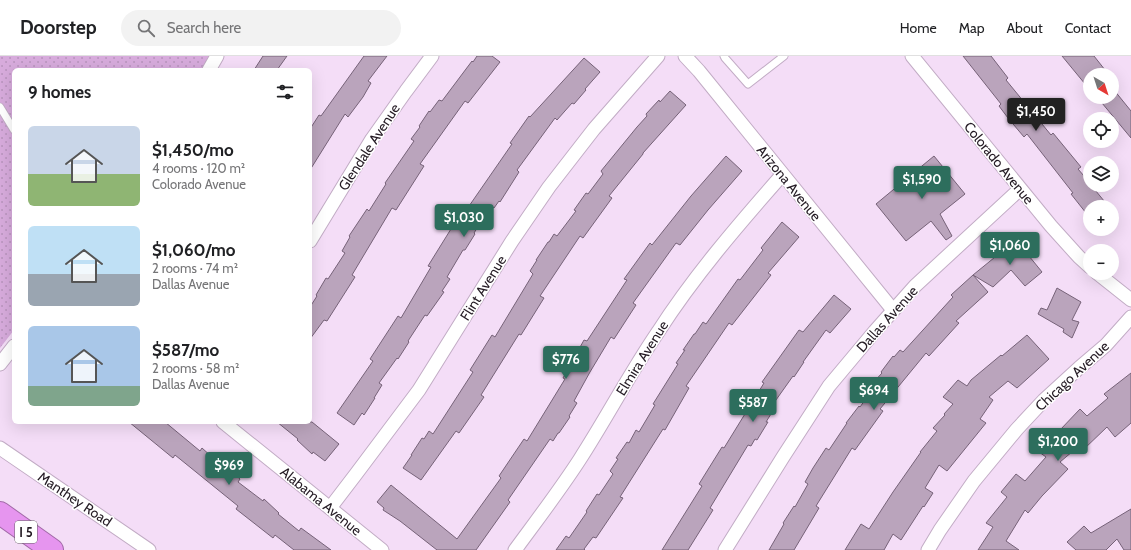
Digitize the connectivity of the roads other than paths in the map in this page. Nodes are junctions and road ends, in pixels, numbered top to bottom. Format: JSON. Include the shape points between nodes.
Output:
{"nodes":[{"id":1,"x":217,"y":56,"type":"edge"},
{"id":2,"x":432,"y":56,"type":"edge"},
{"id":3,"x":658,"y":56,"type":"edge"},
{"id":4,"x":685,"y":56,"type":"edge"},
{"id":5,"x":724,"y":56,"type":"edge"},
{"id":6,"x":784,"y":56,"type":"edge"},
{"id":7,"x":912,"y":56,"type":"edge"},
{"id":8,"x":210,"y":68,"type":"edge"},
{"id":9,"x":0,"y":108,"type":"edge"},
{"id":10,"x":12,"y":127,"type":"edge"},
{"id":11,"x":782,"y":175,"type":"junction"},
{"id":12,"x":1020,"y":189,"type":"junction"},
{"id":13,"x":312,"y":237,"type":"edge"},
{"id":14,"x":1083,"y":261,"type":"edge"},
{"id":15,"x":1106,"y":280,"type":"edge"},
{"id":16,"x":1131,"y":300,"type":"edge"},
{"id":17,"x":893,"y":310,"type":"junction"},
{"id":18,"x":1131,"y":317,"type":"edge"},
{"id":19,"x":12,"y":349,"type":"edge"},
{"id":20,"x":0,"y":364,"type":"edge"},
{"id":21,"x":225,"y":424,"type":"edge"},
{"id":22,"x":0,"y":448,"type":"edge"},
{"id":23,"x":330,"y":508,"type":"junction"},
{"id":24,"x":0,"y":513,"type":"edge"},
{"id":25,"x":52,"y":550,"type":"edge"},
{"id":26,"x":149,"y":550,"type":"edge"},
{"id":27,"x":382,"y":550,"type":"edge"},
{"id":28,"x":515,"y":550,"type":"edge"},
{"id":29,"x":725,"y":550,"type":"edge"},
{"id":30,"x":928,"y":550,"type":"edge"}],
"edges":[{"from":1,"to":8,"type":"street"},
{"from":2,"to":13,"type":"street","name":"Glendale Avenue","via":[[372,139]]},
{"from":3,"to":23,"type":"street","name":"Flint Avenue","via":[[594,129],[549,187],[512,241],[419,390]]},
{"from":4,"to":11,"type":"street","name":"Arizona Avenue"},
{"from":5,"to":6,"type":"lane","via":[[748,84]]},
{"from":7,"to":12,"type":"street","name":"Colorado Avenue"},
{"from":9,"to":10,"type":"lane"},
{"from":11,"to":17,"type":"street","name":"Arizona Avenue"},
{"from":11,"to":28,"type":"street","name":"Elmira Avenue","via":[[719,248],[657,332],[580,459]]},
{"from":12,"to":14,"type":"street","name":"Colorado Avenue"},
{"from":12,"to":17,"type":"street","name":"Dallas Avenue","via":[[915,286]]},
{"from":15,"to":16,"type":"street"},
{"from":17,"to":29,"type":"street","name":"Dallas Avenue","via":[[829,386]]},
{"from":18,"to":30,"type":"street","name":"Chicago Avenue","via":[[1106,345],[1067,378],[1017,429],[974,481]]},
{"from":19,"to":20,"type":"street"},
{"from":21,"to":23,"type":"street","name":"Alabama Avenue"},
{"from":22,"to":26,"type":"street","name":"Manthey Road"},
{"from":23,"to":27,"type":"street","name":"Alabama Avenue"},
{"from":24,"to":25,"type":"highway","number":"I 5"}]}
